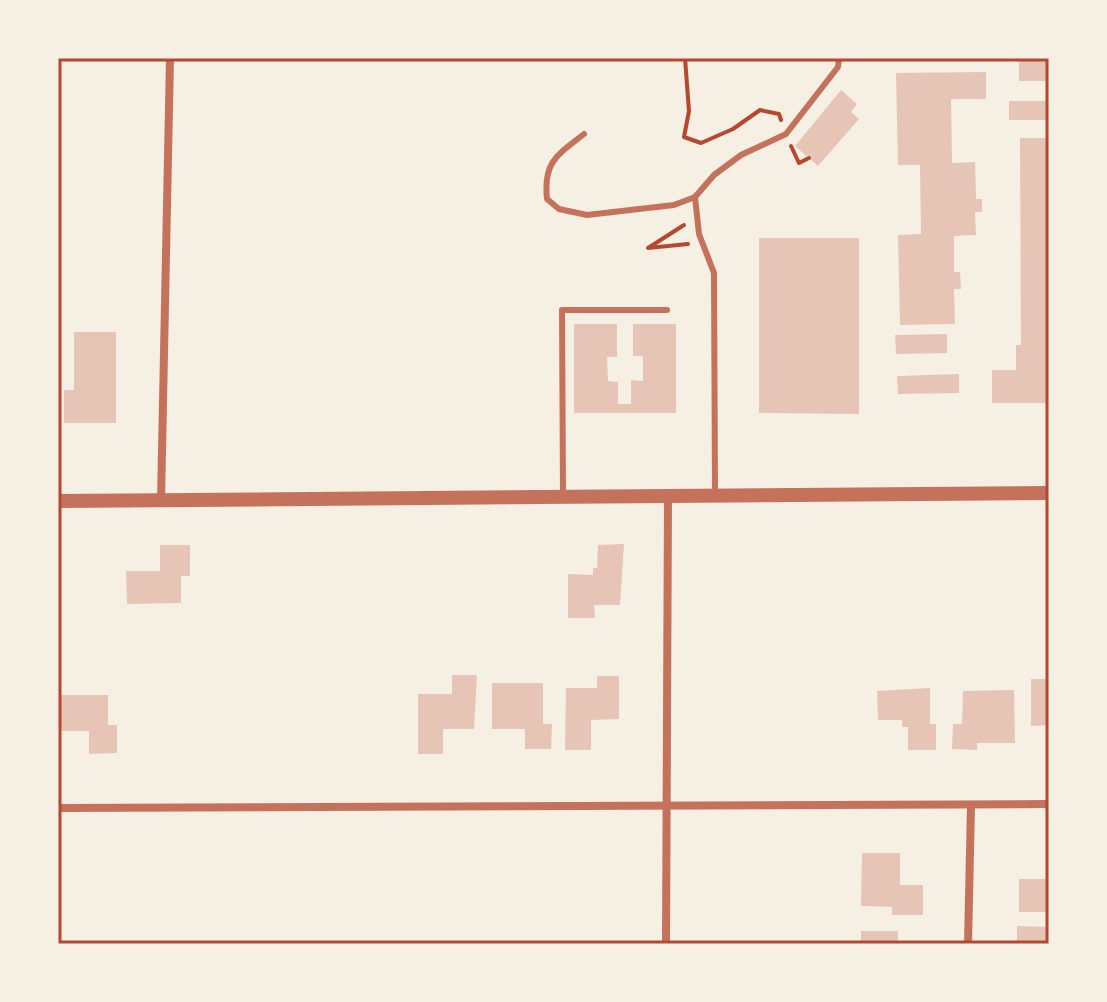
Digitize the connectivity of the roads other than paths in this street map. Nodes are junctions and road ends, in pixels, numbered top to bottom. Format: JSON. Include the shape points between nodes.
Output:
{"nodes":[{"id":1,"x":170,"y":58,"type":"edge"},
{"id":2,"x":839,"y":58,"type":"edge"},
{"id":3,"x":584,"y":134,"type":"dead end"},
{"id":4,"x":695,"y":197,"type":"junction"},
{"id":5,"x":667,"y":310,"type":"dead end"},
{"id":6,"x":1049,"y":493,"type":"edge"},
{"id":7,"x":668,"y":496,"type":"junction"},
{"id":8,"x":715,"y":496,"type":"junction"},
{"id":9,"x":563,"y":497,"type":"junction"},
{"id":10,"x":161,"y":500,"type":"junction"},
{"id":11,"x":58,"y":501,"type":"edge"},
{"id":12,"x":667,"y":804,"type":"junction"},
{"id":13,"x":1049,"y":804,"type":"edge"},
{"id":14,"x":971,"y":805,"type":"junction"},
{"id":15,"x":58,"y":808,"type":"edge"},
{"id":16,"x":666,"y":944,"type":"edge"},
{"id":17,"x":968,"y":944,"type":"edge"}],
"edges":[{"from":1,"to":10,"type":"street"},
{"from":2,"to":4,"type":"lane","via":[[838,67],[786,134],[741,155]]},
{"from":3,"to":4,"type":"lane","via":[[555,157],[545,178],[547,199],[559,209],[587,215],[674,205]]},
{"from":4,"to":8,"type":"lane","via":[[714,273]]},
{"from":5,"to":9,"type":"lane","via":[[562,310]]},
{"from":6,"to":8,"type":"street"},
{"from":7,"to":8,"type":"street"},
{"from":7,"to":9,"type":"street"},
{"from":7,"to":12,"type":"street"},
{"from":9,"to":10,"type":"street"},
{"from":10,"to":11,"type":"street"},
{"from":12,"to":14,"type":"street"},
{"from":12,"to":15,"type":"street"},
{"from":12,"to":16,"type":"street"},
{"from":13,"to":14,"type":"street"},
{"from":14,"to":17,"type":"street"}]}
